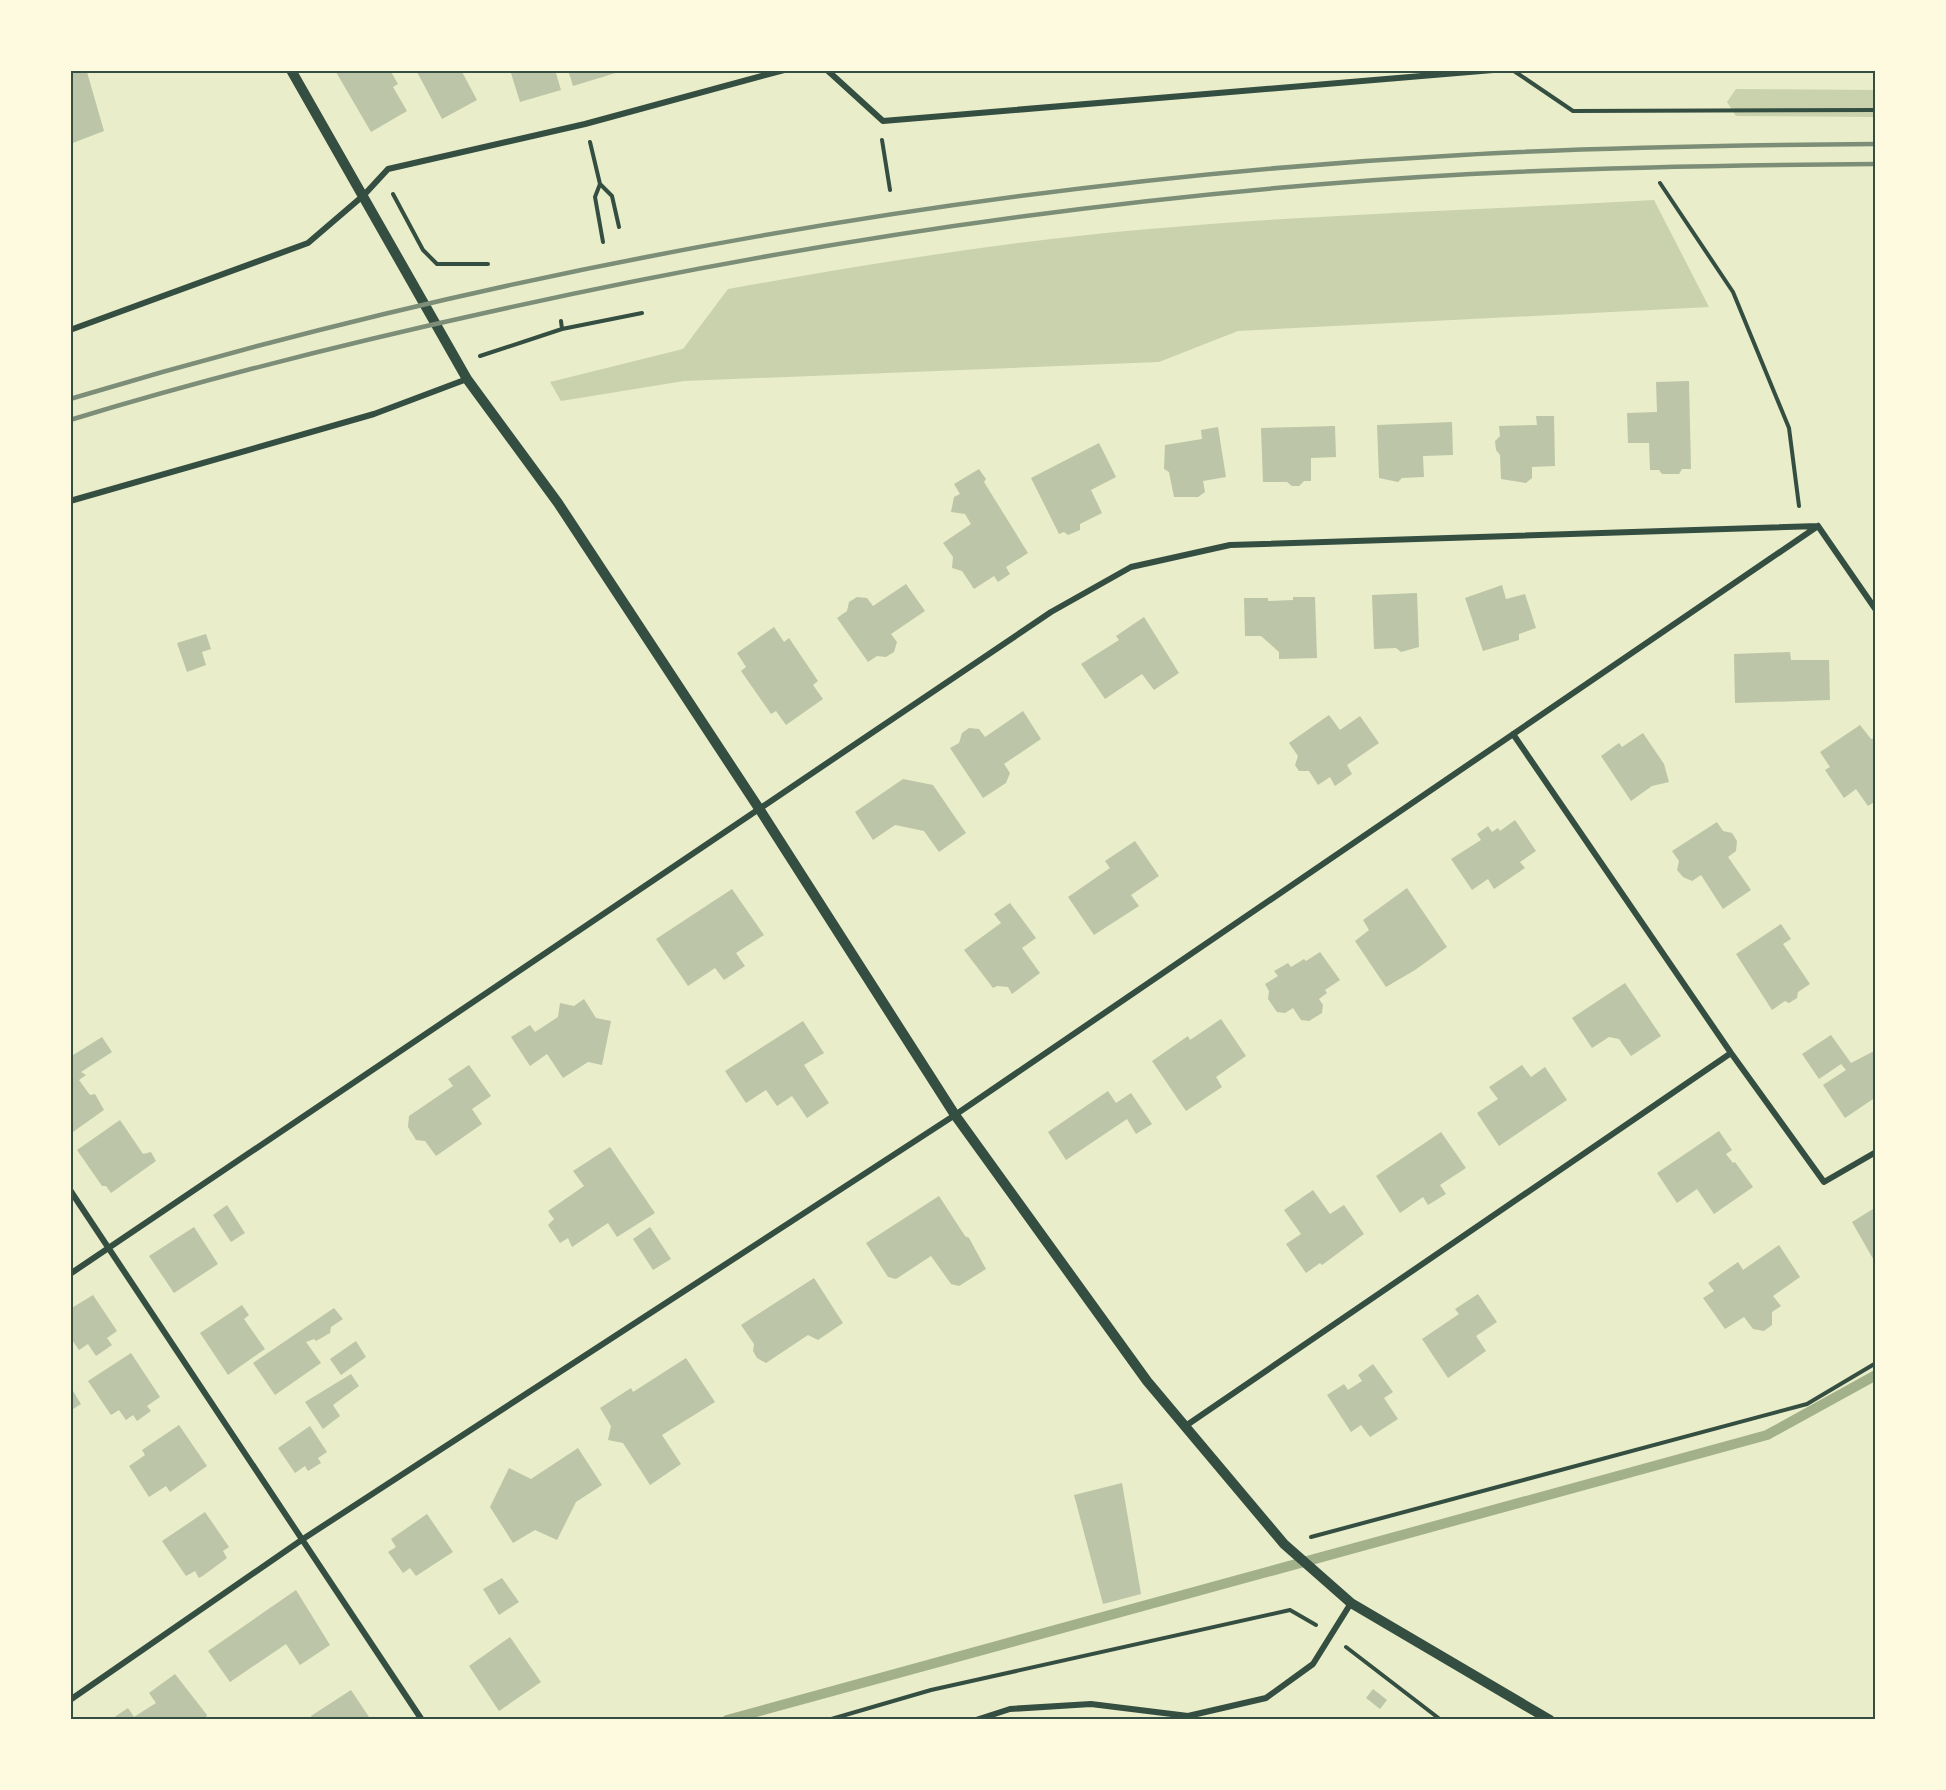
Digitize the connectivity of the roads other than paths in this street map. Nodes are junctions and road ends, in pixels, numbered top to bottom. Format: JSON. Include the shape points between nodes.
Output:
{"nodes":[{"id":1,"x":291,"y":70,"type":"edge"},
{"id":2,"x":784,"y":70,"type":"edge"},
{"id":3,"x":827,"y":70,"type":"edge"},
{"id":4,"x":1493,"y":70,"type":"edge"},
{"id":5,"x":364,"y":195,"type":"junction"},
{"id":6,"x":70,"y":330,"type":"edge"},
{"id":7,"x":467,"y":379,"type":"junction"},
{"id":8,"x":70,"y":501,"type":"edge"},
{"id":9,"x":1818,"y":526,"type":"junction"},
{"id":10,"x":1875,"y":610,"type":"edge"},
{"id":11,"x":1513,"y":734,"type":"junction"},
{"id":12,"x":760,"y":810,"type":"junction"},
{"id":13,"x":1731,"y":1053,"type":"junction"},
{"id":14,"x":955,"y":1115,"type":"junction"},
{"id":15,"x":1875,"y":1152,"type":"edge"},
{"id":16,"x":70,"y":1190,"type":"edge"},
{"id":17,"x":110,"y":1248,"type":"junction"},
{"id":18,"x":70,"y":1274,"type":"edge"},
{"id":19,"x":1184,"y":1428,"type":"junction"},
{"id":20,"x":303,"y":1539,"type":"junction"},
{"id":21,"x":1351,"y":1603,"type":"junction"},
{"id":22,"x":70,"y":1700,"type":"edge"},
{"id":23,"x":1188,"y":1718,"type":"edge"},
{"id":24,"x":422,"y":1719,"type":"edge"},
{"id":25,"x":976,"y":1719,"type":"edge"},
{"id":26,"x":1550,"y":1719,"type":"edge"}],
"edges":[{"from":1,"to":5,"type":"street"},
{"from":2,"to":5,"type":"street","via":[[585,124],[388,169]]},
{"from":3,"to":4,"type":"street","via":[[884,122]]},
{"from":5,"to":6,"type":"street","via":[[308,243]]},
{"from":5,"to":7,"type":"street"},
{"from":7,"to":8,"type":"street","via":[[374,414]]},
{"from":7,"to":12,"type":"street","via":[[558,503]]},
{"from":9,"to":10,"type":"street"},
{"from":9,"to":11,"type":"street"},
{"from":9,"to":12,"type":"street","via":[[1230,545],[1131,567],[1050,612]]},
{"from":11,"to":13,"type":"street"},
{"from":11,"to":14,"type":"street"},
{"from":12,"to":14,"type":"street"},
{"from":12,"to":17,"type":"street"},
{"from":13,"to":15,"type":"street","via":[[1824,1182]]},
{"from":13,"to":19,"type":"street"},
{"from":14,"to":19,"type":"street"},
{"from":14,"to":20,"type":"street"},
{"from":16,"to":17,"type":"street"},
{"from":17,"to":18,"type":"street"},
{"from":17,"to":20,"type":"street"},
{"from":19,"to":21,"type":"street","via":[[1287,1546]]},
{"from":20,"to":22,"type":"street"},
{"from":20,"to":24,"type":"street"},
{"from":21,"to":23,"type":"street","via":[[1312,1664],[1266,1698]]},
{"from":21,"to":26,"type":"street"},
{"from":23,"to":25,"type":"street","via":[[1091,1704],[1010,1709]]}]}
